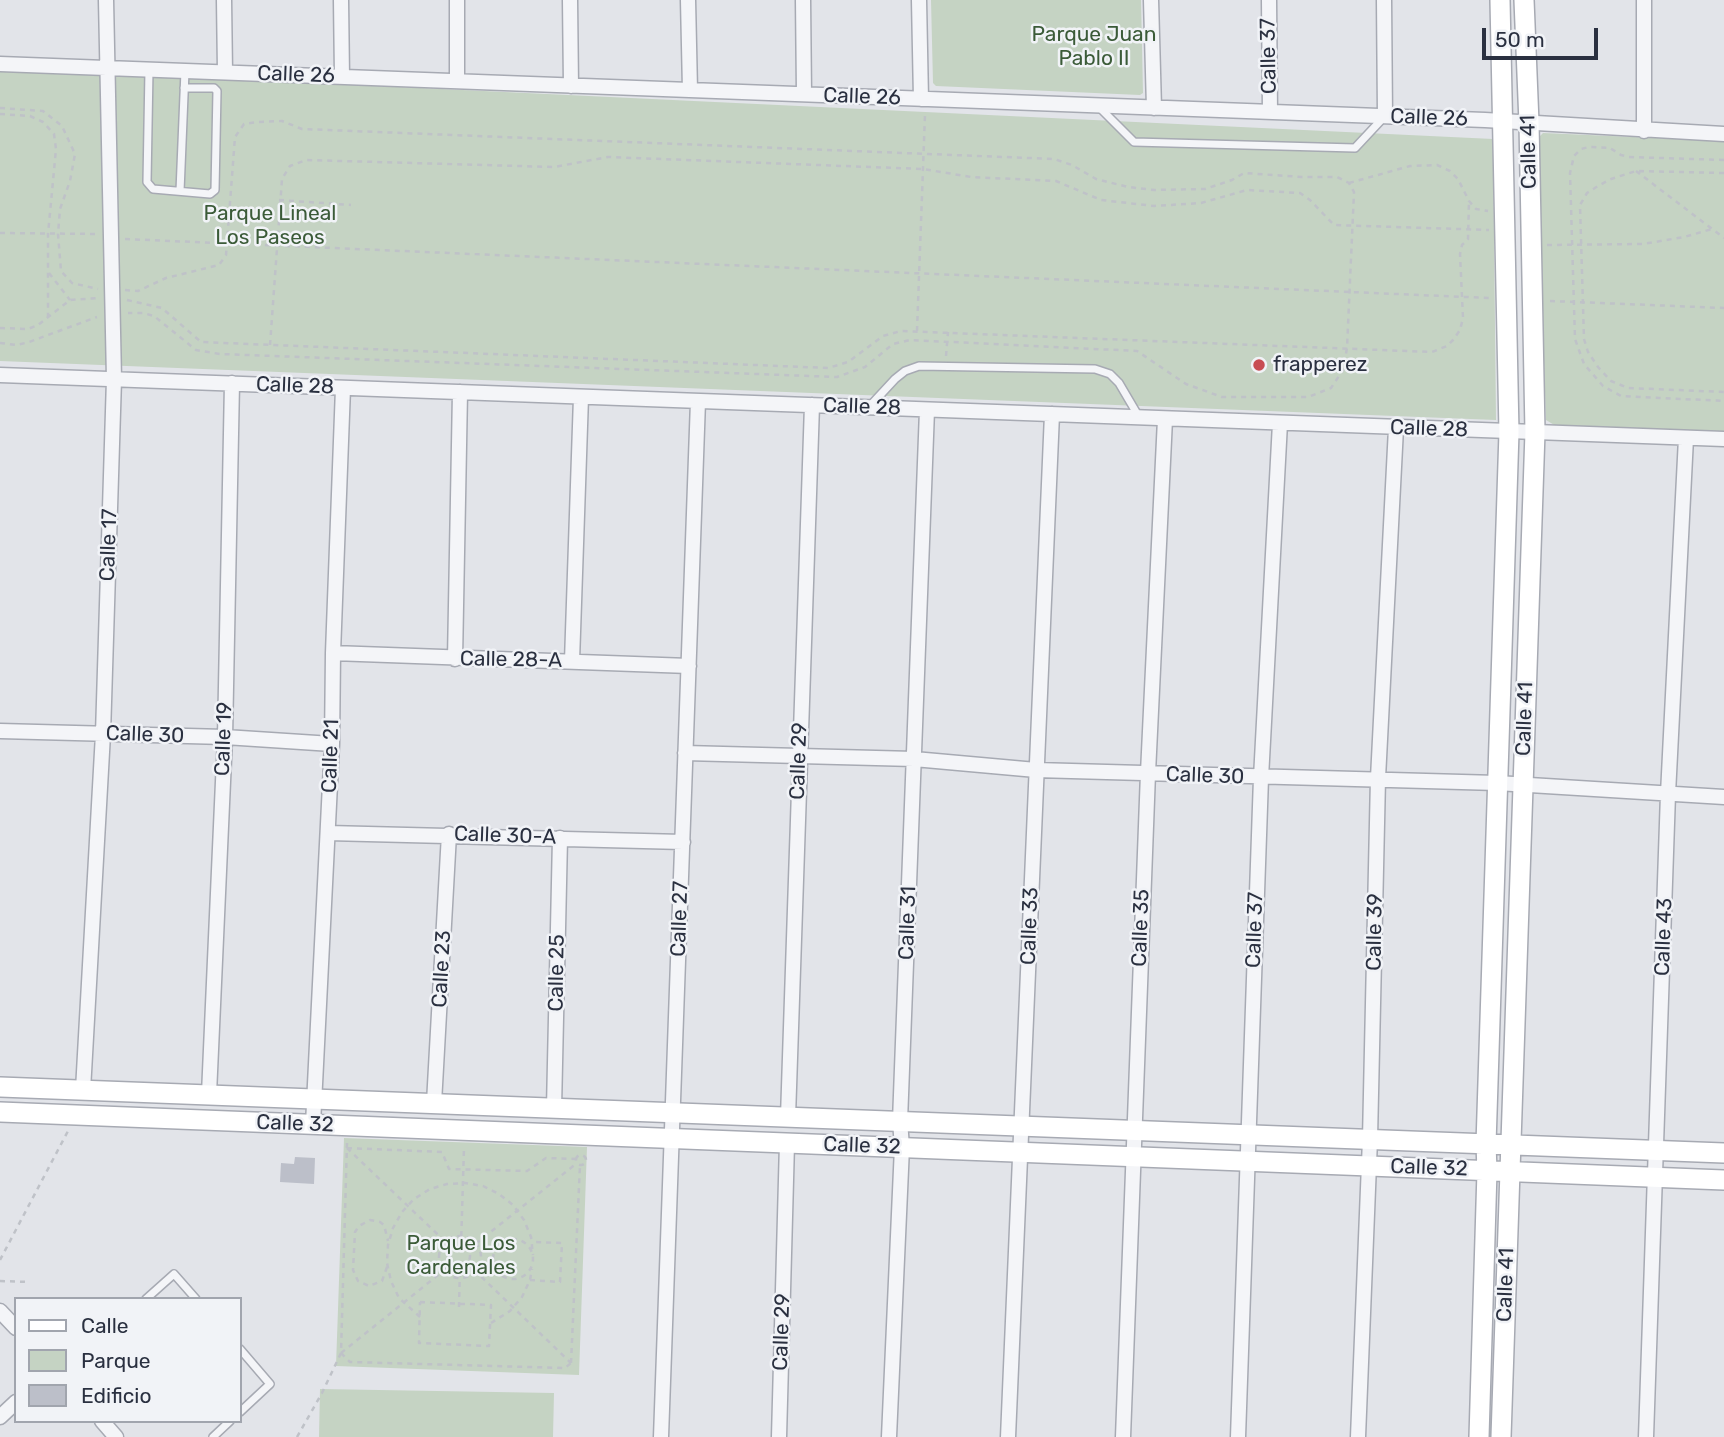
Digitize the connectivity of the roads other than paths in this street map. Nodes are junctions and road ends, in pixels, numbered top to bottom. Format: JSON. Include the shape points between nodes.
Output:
{"nodes":[{"id":1,"x":106,"y":0,"type":"edge"},
{"id":2,"x":224,"y":0,"type":"edge"},
{"id":3,"x":341,"y":0,"type":"edge"},
{"id":4,"x":457,"y":0,"type":"edge"},
{"id":5,"x":570,"y":0,"type":"edge"},
{"id":6,"x":688,"y":0,"type":"edge"},
{"id":7,"x":803,"y":0,"type":"edge"},
{"id":8,"x":919,"y":0,"type":"edge"},
{"id":9,"x":1151,"y":0,"type":"edge"},
{"id":10,"x":1269,"y":0,"type":"edge"},
{"id":11,"x":1384,"y":0,"type":"edge"},
{"id":12,"x":1500,"y":0,"type":"edge"},
{"id":13,"x":1524,"y":0,"type":"edge"},
{"id":14,"x":1644,"y":0,"type":"edge"},
{"id":15,"x":0,"y":64,"type":"edge"},
{"id":16,"x":108,"y":68,"type":"junction"},
{"id":17,"x":149,"y":69,"type":"junction"},
{"id":18,"x":185,"y":71,"type":"junction"},
{"id":19,"x":225,"y":72,"type":"junction"},
{"id":20,"x":342,"y":77,"type":"junction"},
{"id":21,"x":457,"y":81,"type":"junction"},
{"id":22,"x":571,"y":86,"type":"junction"},
{"id":23,"x":184,"y":88,"type":"junction"},
{"id":24,"x":690,"y":90,"type":"junction"},
{"id":25,"x":804,"y":94,"type":"junction"},
{"id":26,"x":921,"y":99,"type":"junction"},
{"id":27,"x":1097,"y":106,"type":"junction"},
{"id":28,"x":1154,"y":108,"type":"junction"},
{"id":29,"x":1270,"y":112,"type":"junction"},
{"id":30,"x":1385,"y":117,"type":"junction"},
{"id":31,"x":1504,"y":121,"type":"junction"},
{"id":32,"x":1529,"y":123,"type":"junction"},
{"id":33,"x":1643,"y":131,"type":"junction"},
{"id":34,"x":1724,"y":134,"type":"edge"},
{"id":35,"x":180,"y":191,"type":"junction"},
{"id":36,"x":0,"y":375,"type":"edge"},
{"id":37,"x":114,"y":379,"type":"junction"},
{"id":38,"x":232,"y":383,"type":"junction"},
{"id":39,"x":344,"y":388,"type":"junction"},
{"id":40,"x":460,"y":392,"type":"junction"},
{"id":41,"x":580,"y":397,"type":"junction"},
{"id":42,"x":698,"y":401,"type":"junction"},
{"id":43,"x":811,"y":405,"type":"junction"},
{"id":44,"x":868,"y":407,"type":"junction"},
{"id":45,"x":928,"y":410,"type":"junction"},
{"id":46,"x":1052,"y":414,"type":"junction"},
{"id":47,"x":1140,"y":418,"type":"junction"},
{"id":48,"x":1164,"y":419,"type":"junction"},
{"id":49,"x":1280,"y":423,"type":"junction"},
{"id":50,"x":1396,"y":428,"type":"junction"},
{"id":51,"x":1509,"y":432,"type":"junction"},
{"id":52,"x":1535,"y":432,"type":"junction"},
{"id":53,"x":1686,"y":438,"type":"junction"},
{"id":54,"x":1724,"y":439,"type":"edge"},
{"id":55,"x":333,"y":653,"type":"junction"},
{"id":56,"x":455,"y":659,"type":"junction"},
{"id":57,"x":572,"y":661,"type":"junction"},
{"id":58,"x":689,"y":666,"type":"junction"},
{"id":59,"x":0,"y":730,"type":"edge"},
{"id":60,"x":103,"y":734,"type":"junction"},
{"id":61,"x":225,"y":737,"type":"junction"},
{"id":62,"x":332,"y":744,"type":"junction"},
{"id":63,"x":685,"y":753,"type":"junction"},
{"id":64,"x":800,"y":756,"type":"junction"},
{"id":65,"x":914,"y":759,"type":"junction"},
{"id":66,"x":1035,"y":770,"type":"junction"},
{"id":67,"x":1148,"y":773,"type":"junction"},
{"id":68,"x":1261,"y":778,"type":"junction"},
{"id":69,"x":1378,"y":778,"type":"junction"},
{"id":70,"x":1497,"y":783,"type":"junction"},
{"id":71,"x":1523,"y":786,"type":"junction"},
{"id":72,"x":1668,"y":794,"type":"junction"},
{"id":73,"x":1724,"y":797,"type":"edge"},
{"id":74,"x":328,"y":832,"type":"junction"},
{"id":75,"x":449,"y":834,"type":"junction"},
{"id":76,"x":560,"y":838,"type":"junction"},
{"id":77,"x":682,"y":842,"type":"junction"},
{"id":78,"x":0,"y":1087,"type":"edge"},
{"id":79,"x":83,"y":1090,"type":"junction"},
{"id":80,"x":209,"y":1094,"type":"junction"},
{"id":81,"x":314,"y":1098,"type":"junction"},
{"id":82,"x":434,"y":1103,"type":"junction"},
{"id":83,"x":554,"y":1108,"type":"junction"},
{"id":84,"x":0,"y":1112,"type":"edge"},
{"id":85,"x":673,"y":1112,"type":"junction"},
{"id":86,"x":788,"y":1117,"type":"junction"},
{"id":87,"x":900,"y":1121,"type":"junction"},
{"id":88,"x":313,"y":1124,"type":"junction"},
{"id":89,"x":1022,"y":1126,"type":"junction"},
{"id":90,"x":1133,"y":1130,"type":"junction"},
{"id":91,"x":1248,"y":1134,"type":"junction"},
{"id":92,"x":671,"y":1139,"type":"junction"},
{"id":93,"x":1370,"y":1139,"type":"junction"},
{"id":94,"x":787,"y":1143,"type":"junction"},
{"id":95,"x":1486,"y":1144,"type":"junction"},
{"id":96,"x":1511,"y":1145,"type":"junction"},
{"id":97,"x":902,"y":1147,"type":"junction"},
{"id":98,"x":1657,"y":1151,"type":"junction"},
{"id":99,"x":1021,"y":1152,"type":"junction"},
{"id":100,"x":1724,"y":1153,"type":"edge"},
{"id":101,"x":1132,"y":1157,"type":"junction"},
{"id":102,"x":1246,"y":1161,"type":"junction"},
{"id":103,"x":1369,"y":1166,"type":"junction"},
{"id":104,"x":1487,"y":1171,"type":"junction"},
{"id":105,"x":1510,"y":1172,"type":"junction"},
{"id":106,"x":1654,"y":1177,"type":"junction"},
{"id":107,"x":1724,"y":1180,"type":"edge"},
{"id":108,"x":148,"y":1297,"type":"edge"},
{"id":109,"x":194,"y":1297,"type":"edge"},
{"id":110,"x":0,"y":1311,"type":"edge"},
{"id":111,"x":14,"y":1326,"type":"edge"},
{"id":112,"x":242,"y":1351,"type":"edge"},
{"id":113,"x":14,"y":1404,"type":"edge"},
{"id":114,"x":242,"y":1410,"type":"edge"},
{"id":115,"x":0,"y":1417,"type":"edge"},
{"id":116,"x":104,"y":1423,"type":"edge"},
{"id":117,"x":228,"y":1423,"type":"edge"},
{"id":118,"x":116,"y":1437,"type":"edge"},
{"id":119,"x":213,"y":1437,"type":"edge"},
{"id":120,"x":661,"y":1437,"type":"edge"},
{"id":121,"x":779,"y":1437,"type":"edge"},
{"id":122,"x":889,"y":1437,"type":"edge"},
{"id":123,"x":1008,"y":1437,"type":"edge"},
{"id":124,"x":1123,"y":1437,"type":"edge"},
{"id":125,"x":1238,"y":1437,"type":"edge"},
{"id":126,"x":1358,"y":1437,"type":"edge"},
{"id":127,"x":1479,"y":1437,"type":"edge"},
{"id":128,"x":1501,"y":1437,"type":"edge"},
{"id":129,"x":1646,"y":1437,"type":"edge"}],
"edges":[{"from":1,"to":16,"type":"street","name":"Calle 17"},
{"from":2,"to":19,"type":"street"},
{"from":3,"to":20,"type":"street"},
{"from":4,"to":21,"type":"street"},
{"from":5,"to":22,"type":"street"},
{"from":6,"to":24,"type":"street"},
{"from":7,"to":25,"type":"street"},
{"from":8,"to":26,"type":"street"},
{"from":9,"to":28,"type":"street"},
{"from":10,"to":29,"type":"street","name":"Calle 37"},
{"from":11,"to":30,"type":"street"},
{"from":12,"to":31,"type":"street","name":"Calle 41"},
{"from":13,"to":32,"type":"street","name":"Calle 41"},
{"from":14,"to":33,"type":"street"},
{"from":15,"to":16,"type":"street","name":"Calle 26"},
{"from":16,"to":17,"type":"street","name":"Calle 26"},
{"from":16,"to":37,"type":"street","name":"Calle 17"},
{"from":17,"to":18,"type":"street","name":"Calle 26"},
{"from":17,"to":35,"type":"lane","via":[[147,182],[153,188]]},
{"from":18,"to":19,"type":"street","name":"Calle 26"},
{"from":18,"to":23,"type":"lane"},
{"from":19,"to":20,"type":"street","name":"Calle 26"},
{"from":20,"to":21,"type":"street","name":"Calle 26"},
{"from":21,"to":22,"type":"street","name":"Calle 26"},
{"from":22,"to":24,"type":"street","name":"Calle 26"},
{"from":23,"to":35,"type":"lane"},
{"from":23,"to":35,"type":"lane","via":[[217,91],[215,190],[210,194]]},
{"from":24,"to":25,"type":"street","name":"Calle 26"},
{"from":25,"to":26,"type":"street","name":"Calle 26"},
{"from":26,"to":27,"type":"street","name":"Calle 26"},
{"from":27,"to":28,"type":"street","name":"Calle 26"},
{"from":27,"to":30,"type":"lane","via":[[1134,142],[1355,148]]},
{"from":28,"to":29,"type":"street","name":"Calle 26"},
{"from":29,"to":30,"type":"street","name":"Calle 26"},
{"from":30,"to":31,"type":"street","name":"Calle 26"},
{"from":31,"to":32,"type":"street","name":"Calle 26"},
{"from":31,"to":51,"type":"street","name":"Calle 41"},
{"from":32,"to":33,"type":"street","name":"Calle 26"},
{"from":32,"to":52,"type":"street","name":"Calle 41"},
{"from":33,"to":34,"type":"street","name":"Calle 26"},
{"from":36,"to":37,"type":"street","name":"Calle 28"},
{"from":37,"to":38,"type":"street","name":"Calle 28"},
{"from":37,"to":60,"type":"street","name":"Calle 17"},
{"from":38,"to":39,"type":"street","name":"Calle 28"},
{"from":38,"to":61,"type":"street","name":"Calle 19"},
{"from":39,"to":40,"type":"street","name":"Calle 28"},
{"from":39,"to":55,"type":"street","name":"Calle 21"},
{"from":40,"to":41,"type":"street","name":"Calle 28"},
{"from":40,"to":56,"type":"street"},
{"from":41,"to":42,"type":"street","name":"Calle 28"},
{"from":41,"to":57,"type":"street"},
{"from":42,"to":43,"type":"street","name":"Calle 28"},
{"from":42,"to":58,"type":"street","name":"Calle 27"},
{"from":43,"to":44,"type":"street","name":"Calle 28"},
{"from":43,"to":64,"type":"street","name":"Calle 29"},
{"from":44,"to":45,"type":"street","name":"Calle 28"},
{"from":44,"to":47,"type":"lane","via":[[895,379],[919,366],[1096,369],[1119,383]]},
{"from":45,"to":46,"type":"street","name":"Calle 28"},
{"from":45,"to":65,"type":"street","name":"Calle 31"},
{"from":46,"to":47,"type":"street","name":"Calle 28"},
{"from":46,"to":66,"type":"street","name":"Calle 33"},
{"from":47,"to":48,"type":"street","name":"Calle 28"},
{"from":48,"to":49,"type":"street","name":"Calle 28"},
{"from":48,"to":67,"type":"street","name":"Calle 35"},
{"from":49,"to":50,"type":"street","name":"Calle 28"},
{"from":49,"to":68,"type":"street","name":"Calle 37"},
{"from":50,"to":51,"type":"street","name":"Calle 28"},
{"from":50,"to":69,"type":"street","name":"Calle 39"},
{"from":51,"to":52,"type":"street","name":"Calle 28"},
{"from":51,"to":70,"type":"street","name":"Calle 41"},
{"from":52,"to":53,"type":"street","name":"Calle 28"},
{"from":52,"to":71,"type":"street","name":"Calle 41"},
{"from":53,"to":54,"type":"street","name":"Calle 28"},
{"from":53,"to":72,"type":"street","name":"Calle 43"},
{"from":55,"to":56,"type":"street","name":"Calle 28-A"},
{"from":55,"to":62,"type":"street","name":"Calle 21"},
{"from":56,"to":57,"type":"street","name":"Calle 28-A"},
{"from":57,"to":58,"type":"street","name":"Calle 28-A"},
{"from":58,"to":63,"type":"street","name":"Calle 27"},
{"from":59,"to":60,"type":"street","name":"Calle 30"},
{"from":60,"to":61,"type":"street","name":"Calle 30"},
{"from":60,"to":79,"type":"street","name":"Calle 17"},
{"from":61,"to":62,"type":"street","name":"Calle 30"},
{"from":61,"to":80,"type":"street","name":"Calle 19"},
{"from":62,"to":74,"type":"street","name":"Calle 21"},
{"from":63,"to":64,"type":"street","name":"Calle 30"},
{"from":63,"to":77,"type":"street","name":"Calle 27"},
{"from":64,"to":65,"type":"street","name":"Calle 30"},
{"from":64,"to":86,"type":"street","name":"Calle 29"},
{"from":65,"to":66,"type":"street","name":"Calle 30"},
{"from":65,"to":87,"type":"street","name":"Calle 31"},
{"from":66,"to":67,"type":"street","name":"Calle 30"},
{"from":66,"to":89,"type":"street","name":"Calle 33"},
{"from":67,"to":68,"type":"street","name":"Calle 30"},
{"from":67,"to":90,"type":"street","name":"Calle 35"},
{"from":68,"to":69,"type":"street","name":"Calle 30"},
{"from":68,"to":91,"type":"street","name":"Calle 37"},
{"from":69,"to":70,"type":"street","name":"Calle 30"},
{"from":69,"to":93,"type":"street","name":"Calle 39"},
{"from":70,"to":71,"type":"street","name":"Calle 30"},
{"from":70,"to":95,"type":"street","name":"Calle 41"},
{"from":71,"to":72,"type":"street","name":"Calle 30"},
{"from":71,"to":96,"type":"street","name":"Calle 41"},
{"from":72,"to":73,"type":"street","name":"Calle 30"},
{"from":72,"to":98,"type":"street","name":"Calle 43"},
{"from":74,"to":75,"type":"street","name":"Calle 30-A"},
{"from":74,"to":81,"type":"street","name":"Calle 21"},
{"from":75,"to":76,"type":"street","name":"Calle 30-A"},
{"from":75,"to":82,"type":"street","name":"Calle 23"},
{"from":76,"to":77,"type":"street","name":"Calle 30-A"},
{"from":76,"to":83,"type":"street","name":"Calle 25"},
{"from":77,"to":85,"type":"street","name":"Calle 27"},
{"from":78,"to":79,"type":"street","name":"Calle 32"},
{"from":79,"to":80,"type":"street","name":"Calle 32"},
{"from":80,"to":81,"type":"street","name":"Calle 32"},
{"from":81,"to":82,"type":"street","name":"Calle 32"},
{"from":81,"to":88,"type":"street","name":"Calle 21"},
{"from":82,"to":83,"type":"street","name":"Calle 32"},
{"from":83,"to":85,"type":"street","name":"Calle 32"},
{"from":84,"to":88,"type":"street","name":"Calle 32"},
{"from":85,"to":86,"type":"street","name":"Calle 32"},
{"from":85,"to":92,"type":"street","name":"Calle 27"},
{"from":86,"to":87,"type":"street","name":"Calle 32"},
{"from":87,"to":89,"type":"street","name":"Calle 32"},
{"from":87,"to":97,"type":"street","name":"Calle 31"},
{"from":88,"to":92,"type":"street","name":"Calle 32"},
{"from":89,"to":90,"type":"street","name":"Calle 32"},
{"from":89,"to":99,"type":"street","name":"Calle 33"},
{"from":90,"to":91,"type":"street","name":"Calle 32"},
{"from":90,"to":101,"type":"street","name":"Calle 35"},
{"from":91,"to":93,"type":"street","name":"Calle 32"},
{"from":91,"to":102,"type":"street","name":"Calle 37"},
{"from":92,"to":94,"type":"street","name":"Calle 32"},
{"from":92,"to":120,"type":"street","name":"Calle 27"},
{"from":93,"to":95,"type":"street","name":"Calle 32"},
{"from":93,"to":103,"type":"street","name":"Calle 39"},
{"from":94,"to":97,"type":"street","name":"Calle 32"},
{"from":94,"to":121,"type":"street","name":"Calle 29"},
{"from":95,"to":96,"type":"street","name":"Calle 32"},
{"from":95,"to":104,"type":"street","name":"Calle 41"},
{"from":96,"to":98,"type":"street","name":"Calle 32"},
{"from":96,"to":105,"type":"street","name":"Calle 41"},
{"from":97,"to":99,"type":"street","name":"Calle 32"},
{"from":97,"to":122,"type":"street","name":"Calle 31"},
{"from":98,"to":100,"type":"street","name":"Calle 32"},
{"from":98,"to":106,"type":"street","name":"Calle 43"},
{"from":99,"to":101,"type":"street","name":"Calle 32"},
{"from":99,"to":123,"type":"street","name":"Calle 33"},
{"from":101,"to":102,"type":"street","name":"Calle 32"},
{"from":101,"to":124,"type":"street","name":"Calle 35"},
{"from":102,"to":103,"type":"street","name":"Calle 32"},
{"from":102,"to":125,"type":"street","name":"Calle 37"},
{"from":103,"to":104,"type":"street","name":"Calle 32"},
{"from":103,"to":126,"type":"street","name":"Calle 39"},
{"from":104,"to":105,"type":"street","name":"Calle 32"},
{"from":104,"to":127,"type":"street","name":"Calle 41"},
{"from":105,"to":106,"type":"street","name":"Calle 32"},
{"from":105,"to":128,"type":"street","name":"Calle 41"},
{"from":106,"to":107,"type":"street","name":"Calle 32"},
{"from":106,"to":129,"type":"street","name":"Calle 43"},
{"from":108,"to":109,"type":"lane","via":[[174,1274]]},
{"from":110,"to":111,"type":"street"},
{"from":112,"to":114,"type":"lane","via":[[270,1384]]},
{"from":113,"to":115,"type":"street"},
{"from":116,"to":118,"type":"street"},
{"from":117,"to":119,"type":"lane"}]}
